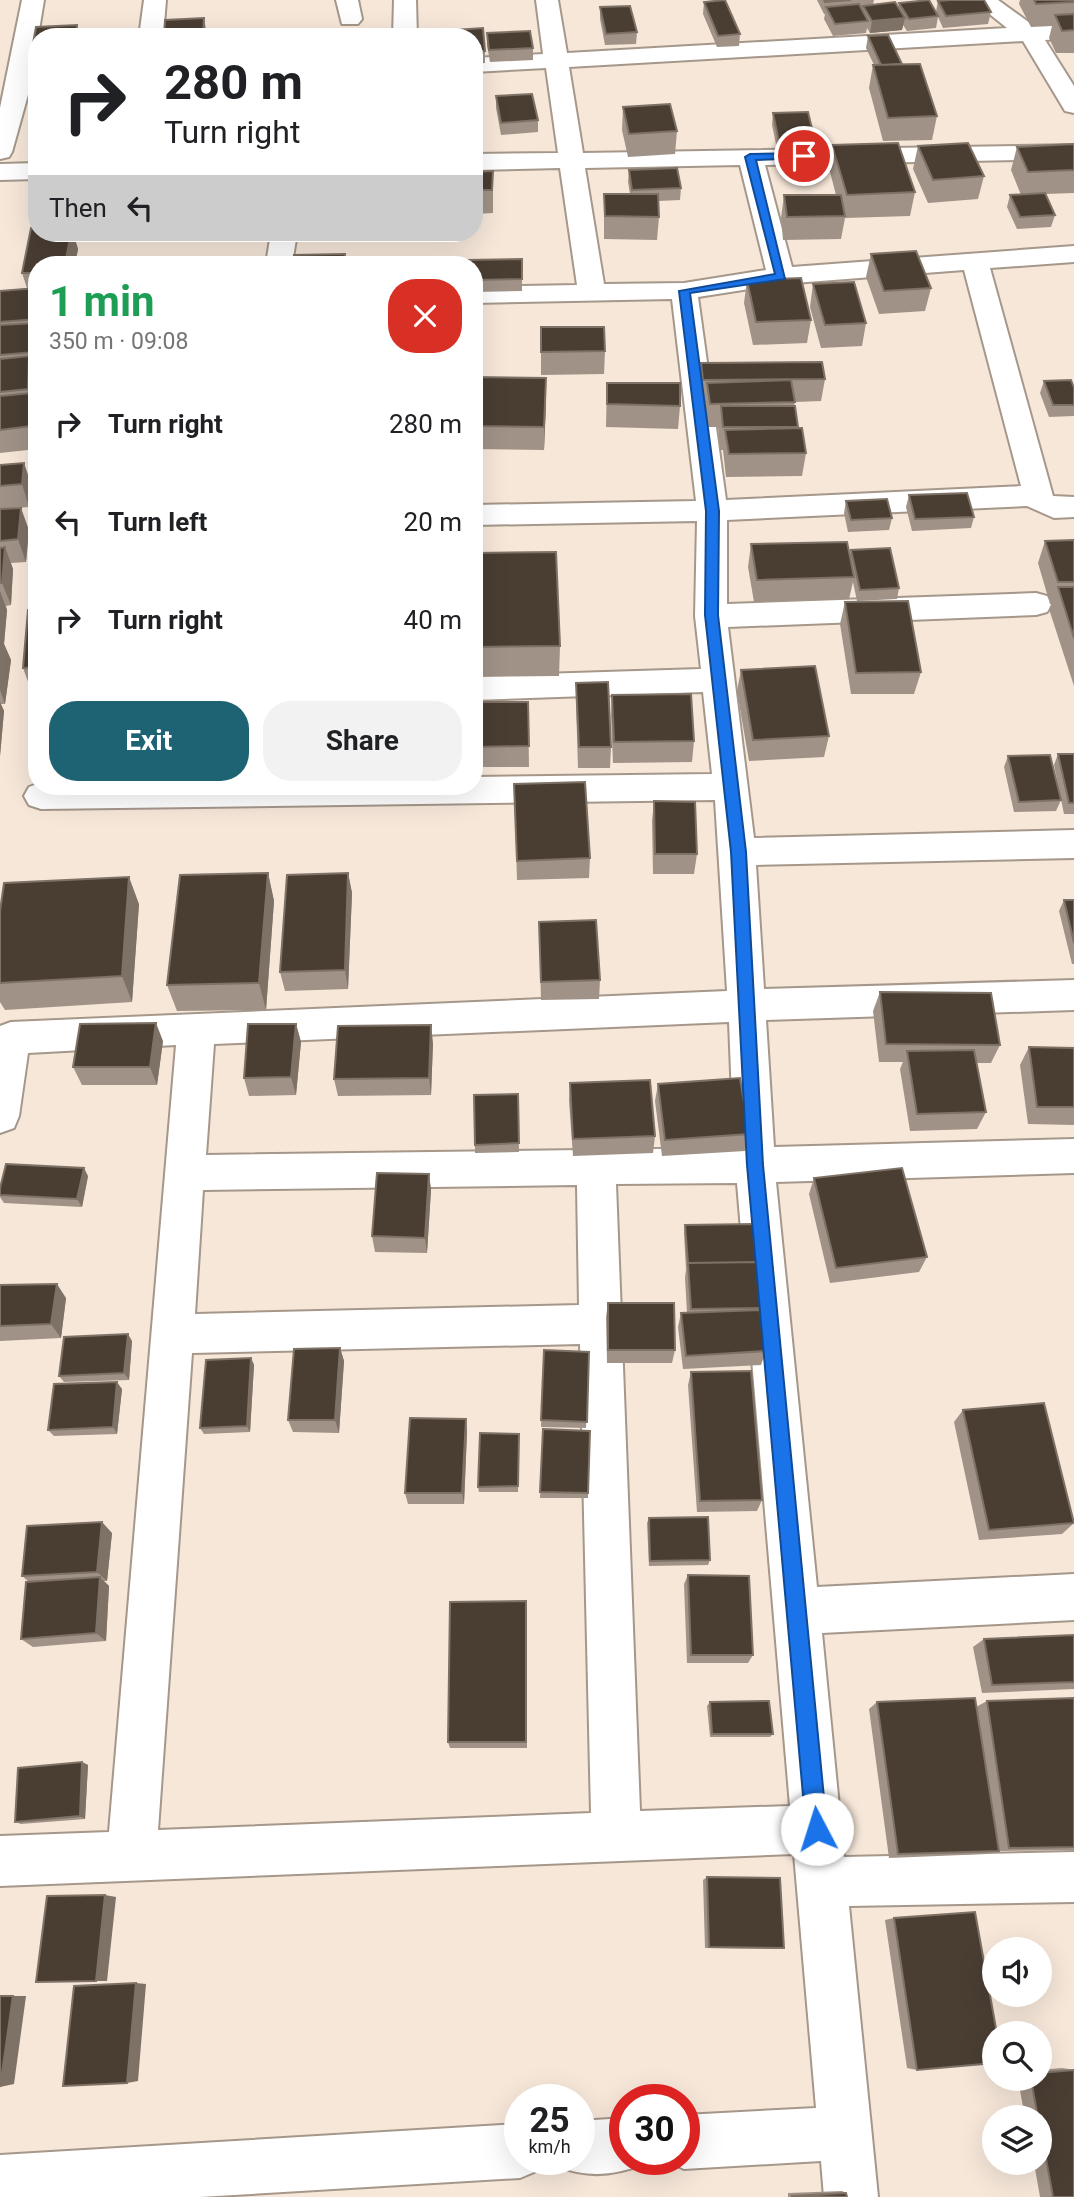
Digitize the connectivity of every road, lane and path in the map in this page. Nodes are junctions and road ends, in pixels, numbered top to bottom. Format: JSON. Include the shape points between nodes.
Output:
{"nodes":[{"id":1,"x":33,"y":0,"type":"edge"},
{"id":2,"x":155,"y":0,"type":"edge"},
{"id":3,"x":405,"y":0,"type":"edge"},
{"id":4,"x":547,"y":0,"type":"edge"},
{"id":5,"x":983,"y":0,"type":"edge"},
{"id":6,"x":31,"y":28,"type":"edge"},
{"id":7,"x":152,"y":28,"type":"edge"},
{"id":8,"x":405,"y":28,"type":"edge"},
{"id":9,"x":1074,"y":31,"type":"edge"},
{"id":10,"x":1030,"y":34,"type":"junction"},
{"id":11,"x":556,"y":60,"type":"junction"},
{"id":12,"x":483,"y":64,"type":"edge"},
{"id":13,"x":27,"y":90,"type":"edge"},
{"id":14,"x":1074,"y":106,"type":"edge"},
{"id":15,"x":0,"y":152,"type":"edge"},
{"id":16,"x":1074,"y":152,"type":"edge"},
{"id":17,"x":750,"y":157,"type":"junction"},
{"id":18,"x":572,"y":160,"type":"junction"},
{"id":19,"x":483,"y":162,"type":"edge"},
{"id":20,"x":28,"y":171,"type":"edge"},
{"id":21,"x":0,"y":172,"type":"edge"},
{"id":22,"x":1074,"y":254,"type":"edge"},
{"id":23,"x":975,"y":261,"type":"junction"},
{"id":24,"x":781,"y":276,"type":"junction"},
{"id":25,"x":684,"y":291,"type":"junction"},
{"id":26,"x":592,"y":294,"type":"junction"},
{"id":27,"x":483,"y":295,"type":"edge"},
{"id":28,"x":1037,"y":495,"type":"junction"},
{"id":29,"x":1074,"y":507,"type":"edge"},
{"id":30,"x":712,"y":511,"type":"junction"},
{"id":31,"x":483,"y":515,"type":"edge"},
{"id":32,"x":1035,"y":604,"type":"dead end"},
{"id":33,"x":711,"y":615,"type":"junction"},
{"id":34,"x":717,"y":680,"type":"junction"},
{"id":35,"x":483,"y":688,"type":"edge"},
{"id":36,"x":732,"y":787,"type":"junction"},
{"id":37,"x":483,"y":790,"type":"edge"},
{"id":38,"x":118,"y":795,"type":"edge"},
{"id":39,"x":41,"y":796,"type":"dead end"},
{"id":40,"x":1074,"y":844,"type":"edge"},
{"id":41,"x":738,"y":852,"type":"junction"},
{"id":42,"x":1074,"y":995,"type":"edge"},
{"id":43,"x":748,"y":1004,"type":"junction"},
{"id":44,"x":196,"y":1028,"type":"junction"},
{"id":45,"x":5,"y":1042,"type":"edge"},
{"id":46,"x":0,"y":1116,"type":"edge"},
{"id":47,"x":1074,"y":1156,"type":"edge"},
{"id":48,"x":755,"y":1165,"type":"junction"},
{"id":49,"x":596,"y":1167,"type":"junction"},
{"id":50,"x":186,"y":1173,"type":"junction"},
{"id":51,"x":601,"y":1324,"type":"junction"},
{"id":52,"x":173,"y":1334,"type":"junction"},
{"id":53,"x":1074,"y":1597,"type":"edge"},
{"id":54,"x":797,"y":1611,"type":"junction"},
{"id":55,"x":817,"y":1829,"type":"junction"},
{"id":56,"x":615,"y":1837,"type":"junction"},
{"id":57,"x":132,"y":1856,"type":"junction"},
{"id":58,"x":0,"y":1861,"type":"edge"},
{"id":59,"x":1074,"y":1877,"type":"edge"},
{"id":60,"x":822,"y":1882,"type":"junction"},
{"id":61,"x":845,"y":2133,"type":"junction"},
{"id":62,"x":700,"y":2141,"type":"edge"},
{"id":63,"x":504,"y":2152,"type":"edge"},
{"id":64,"x":0,"y":2182,"type":"edge"},
{"id":65,"x":850,"y":2197,"type":"edge"}],
"edges":[{"from":1,"to":6,"type":"street"},
{"from":2,"to":7,"type":"street"},
{"from":3,"to":8,"type":"street"},
{"from":4,"to":11,"type":"street"},
{"from":5,"to":10,"type":"street"},
{"from":9,"to":10,"type":"street"},
{"from":10,"to":11,"type":"street"},
{"from":10,"to":14,"type":"street"},
{"from":11,"to":12,"type":"street"},
{"from":11,"to":18,"type":"street"},
{"from":13,"to":15,"type":"street"},
{"from":16,"to":17,"type":"street"},
{"from":17,"to":18,"type":"street"},
{"from":17,"to":24,"type":"street"},
{"from":18,"to":19,"type":"street"},
{"from":18,"to":26,"type":"street"},
{"from":20,"to":21,"type":"street"},
{"from":22,"to":23,"type":"street"},
{"from":23,"to":24,"type":"street"},
{"from":23,"to":28,"type":"street"},
{"from":24,"to":25,"type":"street"},
{"from":25,"to":26,"type":"street"},
{"from":25,"to":30,"type":"street"},
{"from":26,"to":27,"type":"street"},
{"from":28,"to":29,"type":"street","via":[[1045,506]]},
{"from":28,"to":30,"type":"street"},
{"from":30,"to":31,"type":"street"},
{"from":30,"to":33,"type":"street"},
{"from":32,"to":33,"type":"street"},
{"from":33,"to":34,"type":"street"},
{"from":34,"to":35,"type":"street"},
{"from":34,"to":36,"type":"street"},
{"from":36,"to":37,"type":"street"},
{"from":36,"to":41,"type":"street"},
{"from":38,"to":39,"type":"street"},
{"from":40,"to":41,"type":"street"},
{"from":41,"to":43,"type":"street"},
{"from":42,"to":43,"type":"street"},
{"from":43,"to":44,"type":"street"},
{"from":43,"to":48,"type":"street"},
{"from":44,"to":45,"type":"street"},
{"from":44,"to":50,"type":"street"},
{"from":45,"to":46,"type":"street"},
{"from":47,"to":48,"type":"street"},
{"from":48,"to":49,"type":"street"},
{"from":48,"to":54,"type":"street"},
{"from":49,"to":50,"type":"street"},
{"from":49,"to":51,"type":"street"},
{"from":50,"to":52,"type":"street"},
{"from":51,"to":52,"type":"street"},
{"from":51,"to":56,"type":"street"},
{"from":52,"to":57,"type":"street"},
{"from":53,"to":54,"type":"street"},
{"from":54,"to":55,"type":"street"},
{"from":55,"to":56,"type":"street"},
{"from":55,"to":60,"type":"street"},
{"from":56,"to":57,"type":"street"},
{"from":57,"to":58,"type":"street"},
{"from":59,"to":60,"type":"street"},
{"from":60,"to":61,"type":"street"},
{"from":61,"to":62,"type":"street"},
{"from":61,"to":65,"type":"street"},
{"from":63,"to":64,"type":"street"}]}
